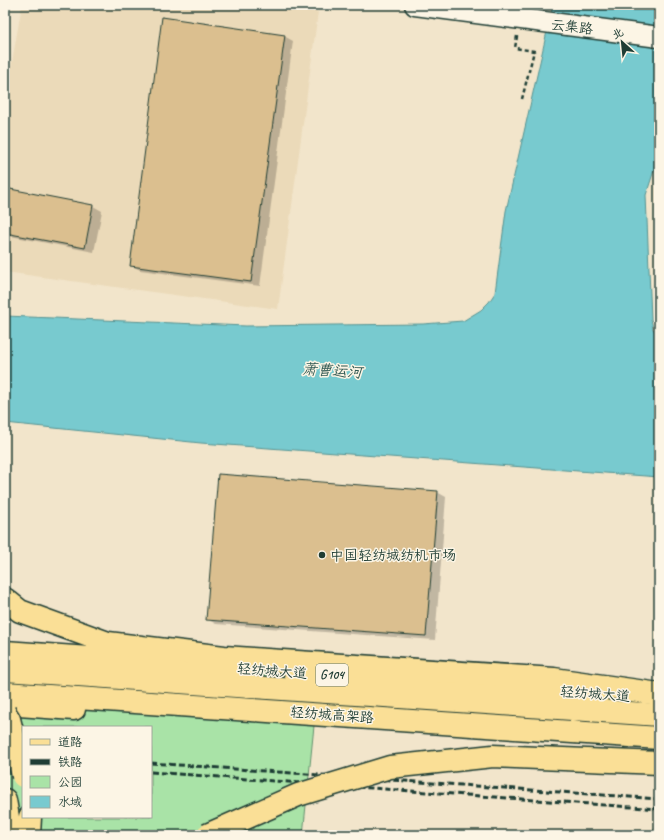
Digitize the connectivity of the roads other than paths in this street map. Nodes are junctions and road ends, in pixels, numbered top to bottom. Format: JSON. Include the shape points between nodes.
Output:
{"nodes":[{"id":1,"x":415,"y":5,"type":"edge"},
{"id":2,"x":659,"y":37,"type":"edge"},
{"id":3,"x":5,"y":599,"type":"edge"},
{"id":4,"x":5,"y":652,"type":"edge"},
{"id":5,"x":5,"y":663,"type":"edge"},
{"id":6,"x":5,"y":670,"type":"edge"},
{"id":7,"x":123,"y":678,"type":"junction"},
{"id":8,"x":5,"y":692,"type":"edge"},
{"id":9,"x":659,"y":694,"type":"edge"},
{"id":10,"x":659,"y":699,"type":"edge"},
{"id":11,"x":5,"y":704,"type":"edge"},
{"id":12,"x":5,"y":713,"type":"edge"},
{"id":13,"x":659,"y":715,"type":"edge"},
{"id":14,"x":659,"y":738,"type":"edge"},
{"id":15,"x":659,"y":748,"type":"edge"},
{"id":16,"x":493,"y":756,"type":"junction"},
{"id":17,"x":659,"y":763,"type":"edge"},
{"id":18,"x":22,"y":772,"type":"edge"},
{"id":19,"x":5,"y":800,"type":"edge"},
{"id":20,"x":30,"y":818,"type":"edge"},
{"id":21,"x":11,"y":835,"type":"edge"},
{"id":22,"x":29,"y":835,"type":"edge"},
{"id":23,"x":207,"y":835,"type":"edge"},
{"id":24,"x":244,"y":835,"type":"edge"}],
"edges":[{"from":1,"to":2,"type":"street","name":"云集路"},
{"from":3,"to":9,"type":"main road","via":[[20,611],[108,643],[224,657],[554,679]]},
{"from":4,"to":10,"type":"main road","name":"轻纺城大道","number":"G104"},
{"from":5,"to":7,"type":"main road"},
{"from":6,"to":7,"type":"main road","name":"轻纺城高架路"},
{"from":7,"to":13,"type":"main road","name":"轻纺城高架路"},
{"from":8,"to":14,"type":"main road","name":"轻纺城高架路"},
{"from":11,"to":15,"type":"main road"},
{"from":12,"to":18,"type":"main road","bridge":true,"via":[[9,719]]},
{"from":16,"to":17,"type":"main road","bridge":true},
{"from":16,"to":23,"type":"main road","bridge":true,"via":[[390,767],[298,794]]},
{"from":16,"to":24,"type":"main road","bridge":true,"via":[[394,775],[292,810]]},
{"from":19,"to":21,"type":"main road"},
{"from":20,"to":22,"type":"main road"}]}
